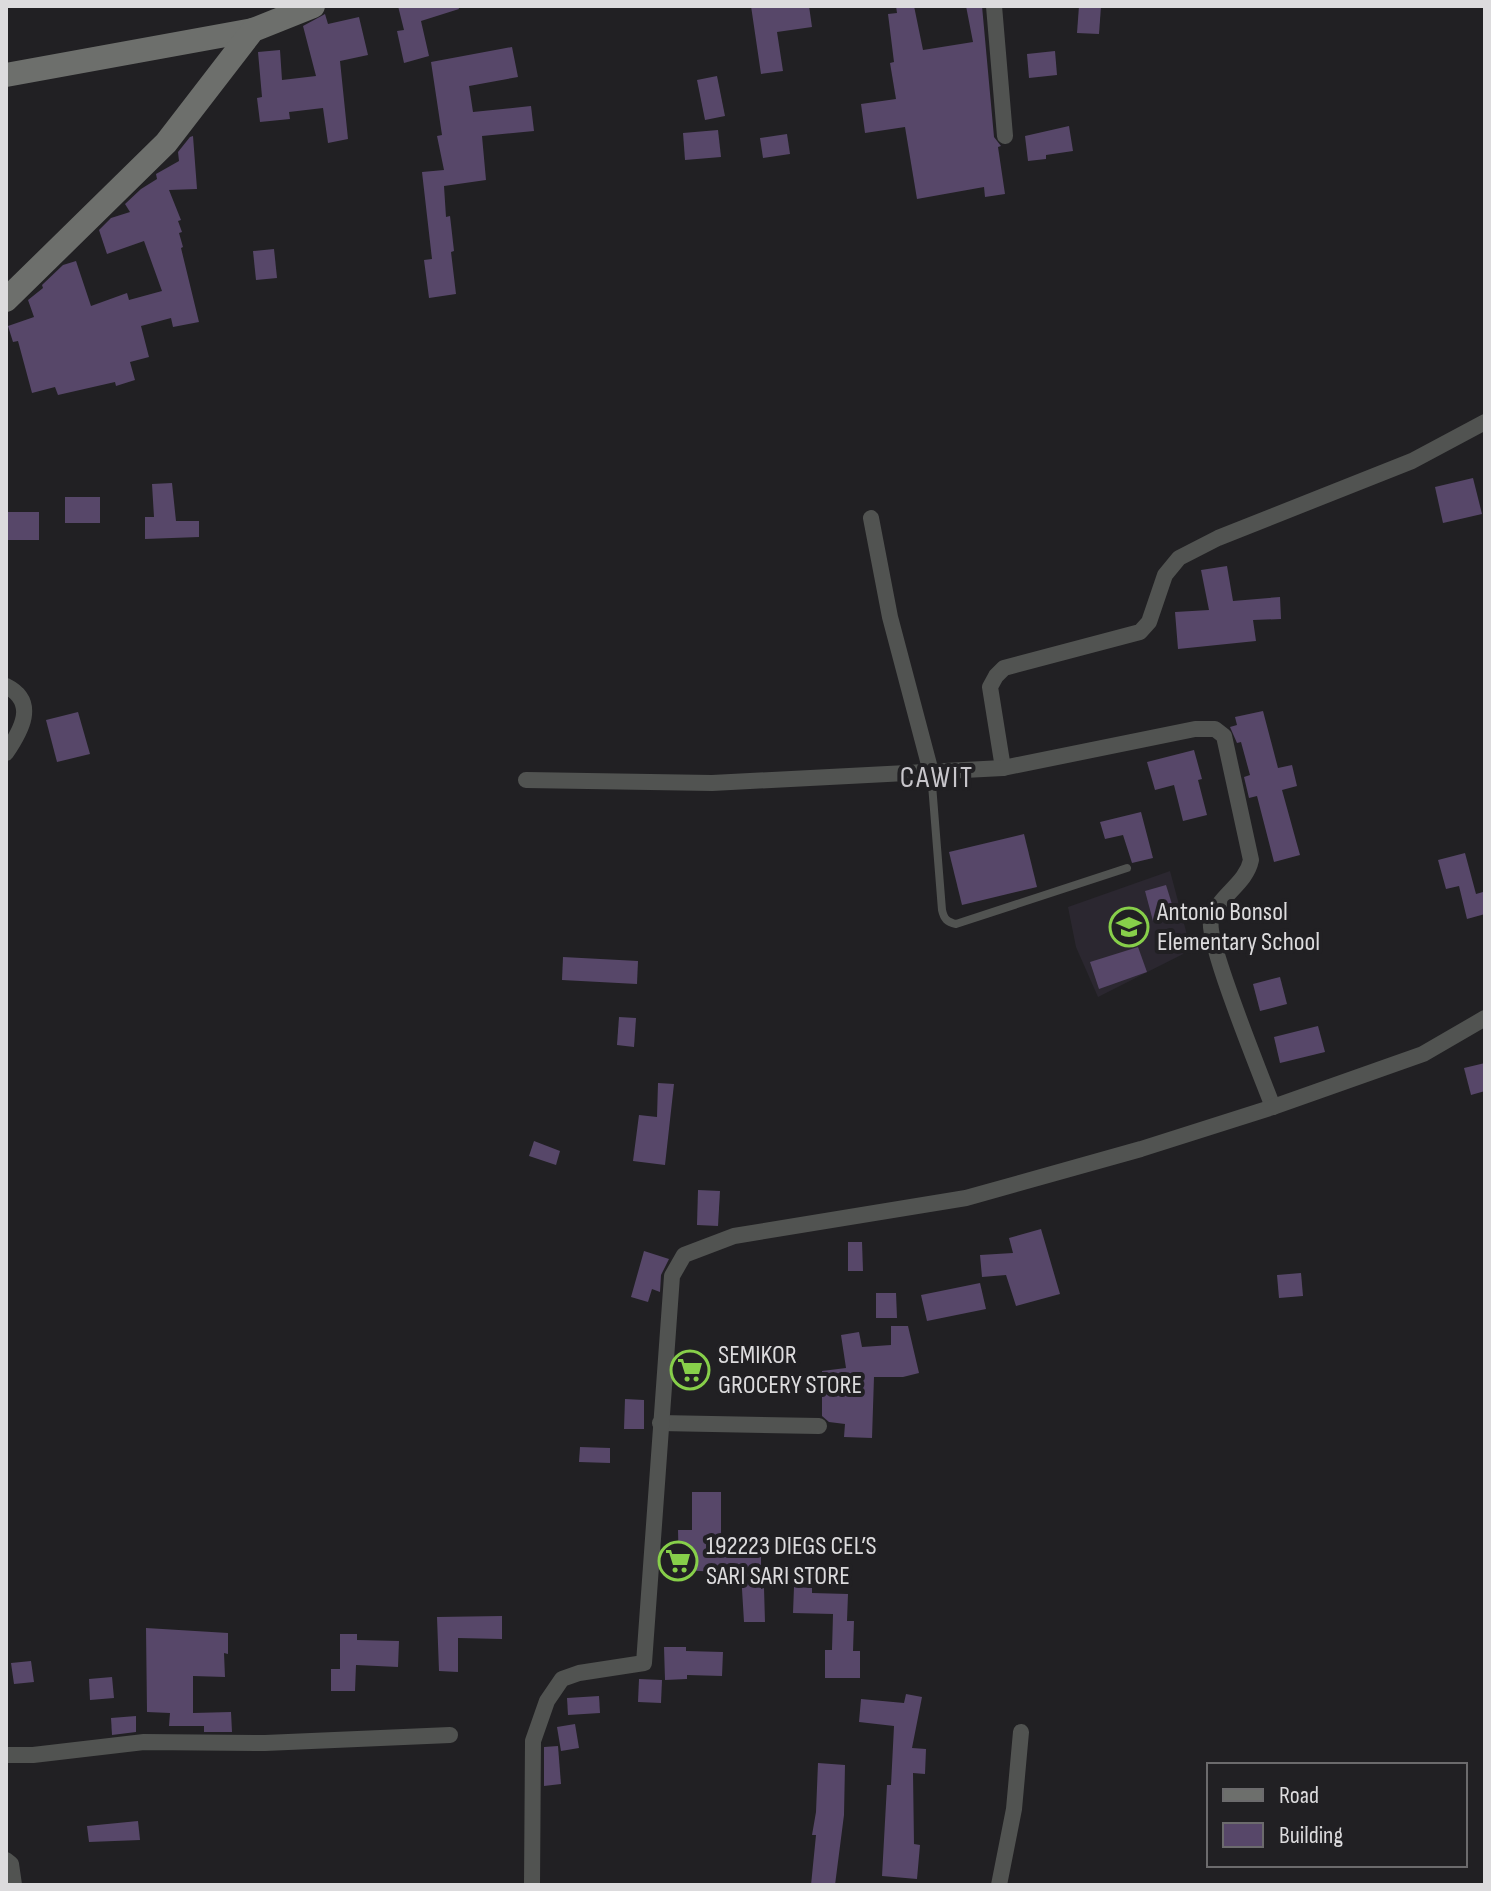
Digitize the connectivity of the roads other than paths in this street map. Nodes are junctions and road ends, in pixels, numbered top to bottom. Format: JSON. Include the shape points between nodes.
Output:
{"nodes":[{"id":1,"x":313,"y":6,"type":"edge"},
{"id":2,"x":994,"y":6,"type":"edge"},
{"id":3,"x":253,"y":30,"type":"junction"},
{"id":4,"x":6,"y":75,"type":"edge"},
{"id":5,"x":1005,"y":136,"type":"dead end"},
{"id":6,"x":6,"y":300,"type":"edge"},
{"id":7,"x":1485,"y":422,"type":"edge"},
{"id":8,"x":871,"y":518,"type":"dead end"},
{"id":9,"x":6,"y":686,"type":"edge"},
{"id":10,"x":6,"y":753,"type":"edge"},
{"id":11,"x":1003,"y":768,"type":"junction"},
{"id":12,"x":931,"y":772,"type":"junction"},
{"id":13,"x":526,"y":780,"type":"dead end"},
{"id":14,"x":1127,"y":868,"type":"dead end"},
{"id":15,"x":1485,"y":1018,"type":"edge"},
{"id":16,"x":1273,"y":1107,"type":"junction"},
{"id":17,"x":660,"y":1423,"type":"junction"},
{"id":18,"x":819,"y":1426,"type":"dead end"},
{"id":19,"x":1021,"y":1732,"type":"dead end"},
{"id":20,"x":450,"y":1735,"type":"dead end"},
{"id":21,"x":6,"y":1755,"type":"edge"},
{"id":22,"x":6,"y":1860,"type":"edge"},
{"id":23,"x":14,"y":1885,"type":"edge"},
{"id":24,"x":532,"y":1885,"type":"edge"},
{"id":25,"x":999,"y":1885,"type":"edge"}],
"edges":[{"from":1,"to":3,"type":"main road"},
{"from":2,"to":5,"type":"street"},
{"from":3,"to":4,"type":"main road"},
{"from":3,"to":6,"type":"main road","via":[[166,143]]},
{"from":7,"to":11,"type":"street","via":[[1412,461],[1179,558],[1165,575],[1149,622],[1140,632],[1004,668],[990,687]]},
{"from":8,"to":12,"type":"street","via":[[890,617]]},
{"from":9,"to":10,"type":"street","via":[[15,690],[25,709],[23,729]]},
{"from":11,"to":12,"type":"street"},
{"from":11,"to":16,"type":"street","via":[[1195,729],[1215,729],[1224,736],[1251,860],[1249,872],[1210,923],[1217,956]]},
{"from":12,"to":13,"type":"street","via":[[712,783]]},
{"from":12,"to":14,"type":"lane","via":[[942,910],[949,923]]},
{"from":15,"to":16,"type":"street","via":[[1423,1054]]},
{"from":16,"to":17,"type":"street","via":[[966,1198],[734,1236],[684,1255],[672,1276]]},
{"from":17,"to":18,"type":"street"},
{"from":17,"to":24,"type":"street","via":[[644,1663],[562,1679],[547,1701],[533,1741]]},
{"from":19,"to":25,"type":"street","via":[[1014,1809]]},
{"from":20,"to":21,"type":"street","via":[[144,1742]]},
{"from":22,"to":23,"type":"street"}]}
